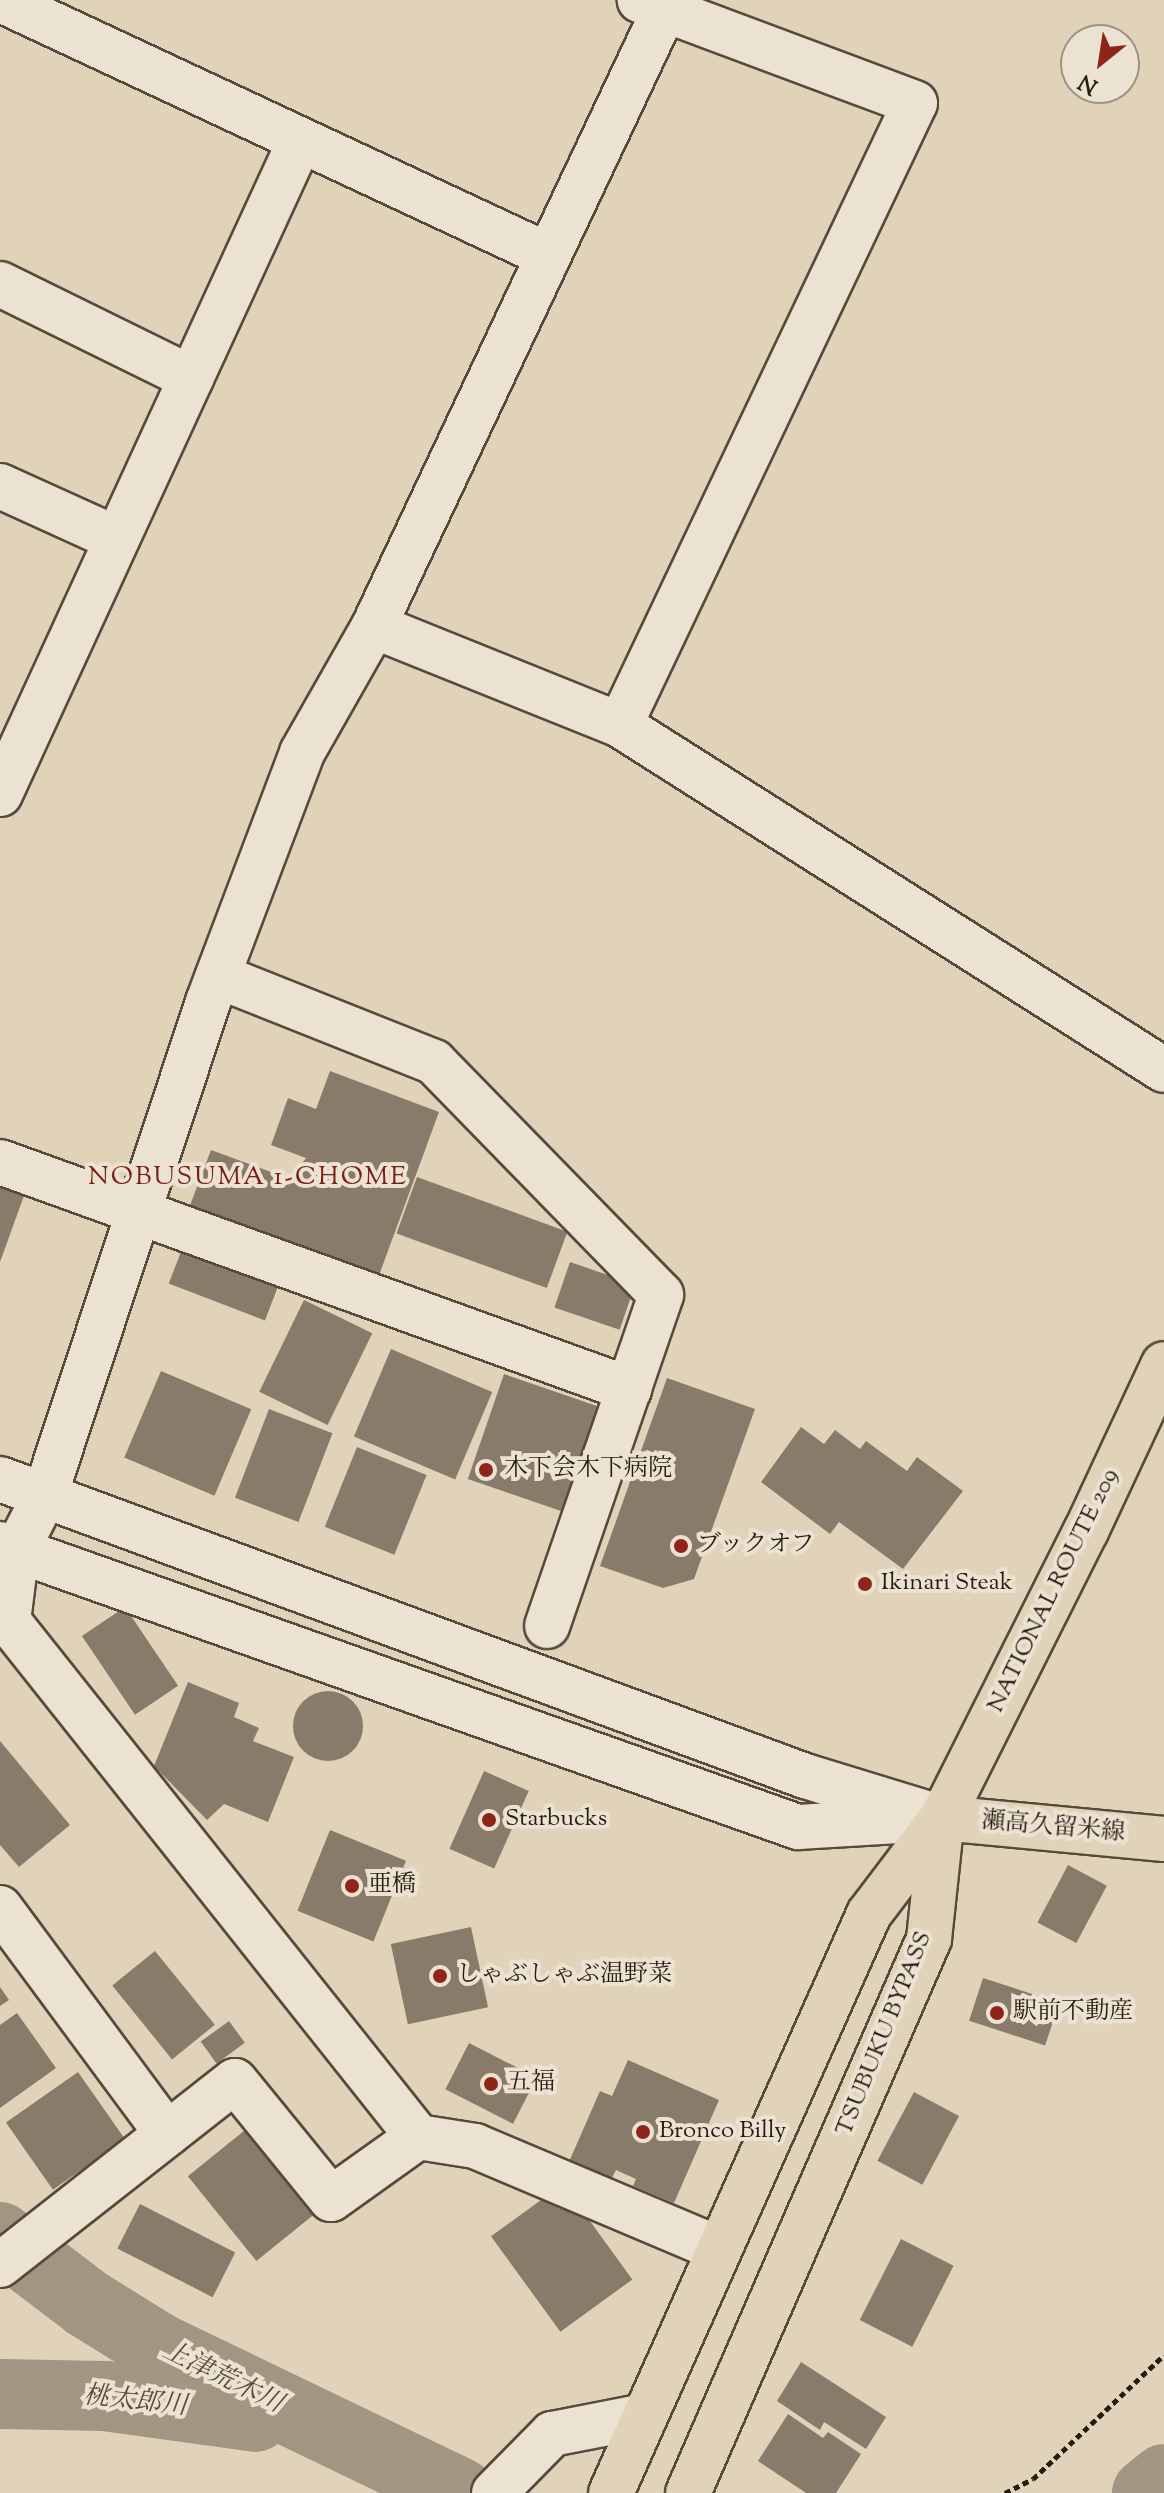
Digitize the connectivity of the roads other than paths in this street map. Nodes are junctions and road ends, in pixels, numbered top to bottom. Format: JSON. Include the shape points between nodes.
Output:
{"nodes":[{"id":1,"x":1,"y":0,"type":"edge"},
{"id":2,"x":657,"y":4,"type":"edge"},
{"id":3,"x":300,"y":141,"type":"junction"},
{"id":4,"x":547,"y":255,"type":"junction"},
{"id":5,"x":0,"y":284,"type":"edge"},
{"id":6,"x":191,"y":378,"type":"junction"},
{"id":7,"x":0,"y":486,"type":"edge"},
{"id":8,"x":117,"y":539,"type":"junction"},
{"id":9,"x":374,"y":626,"type":"junction"},
{"id":10,"x":620,"y":725,"type":"junction"},
{"id":11,"x":0,"y":794,"type":"edge"},
{"id":12,"x":218,"y":976,"type":"junction"},
{"id":13,"x":1164,"y":1070,"type":"edge"},
{"id":14,"x":0,"y":1162,"type":"edge"},
{"id":15,"x":138,"y":1214,"type":"junction"},
{"id":16,"x":1164,"y":1364,"type":"edge"},
{"id":17,"x":629,"y":1389,"type":"junction"},
{"id":18,"x":0,"y":1479,"type":"edge"},
{"id":19,"x":45,"y":1495,"type":"junction"},
{"id":20,"x":8,"y":1547,"type":"edge"},
{"id":21,"x":547,"y":1626,"type":"dead end"},
{"id":22,"x":942,"y":1818,"type":"junction"},
{"id":23,"x":1164,"y":1839,"type":"edge"},
{"id":24,"x":0,"y":1908,"type":"edge"},
{"id":25,"x":167,"y":2134,"type":"junction"},
{"id":26,"x":418,"y":2137,"type":"junction"},
{"id":27,"x":719,"y":2249,"type":"junction"},
{"id":28,"x":0,"y":2265,"type":"edge"},
{"id":29,"x":645,"y":2416,"type":"junction"},
{"id":30,"x":494,"y":2493,"type":"edge"},
{"id":31,"x":611,"y":2493,"type":"edge"},
{"id":32,"x":688,"y":2493,"type":"edge"}],
"edges":[{"from":1,"to":3,"type":"street"},
{"from":2,"to":4,"type":"street"},
{"from":2,"to":10,"type":"street","via":[[915,103]]},
{"from":3,"to":4,"type":"street"},
{"from":3,"to":6,"type":"street"},
{"from":4,"to":9,"type":"street"},
{"from":5,"to":6,"type":"street"},
{"from":6,"to":8,"type":"street"},
{"from":7,"to":8,"type":"street"},
{"from":8,"to":11,"type":"street"},
{"from":9,"to":10,"type":"street"},
{"from":9,"to":12,"type":"street","via":[[302,753]]},
{"from":10,"to":13,"type":"street"},
{"from":12,"to":15,"type":"street"},
{"from":12,"to":17,"type":"street","via":[[434,1062],[661,1295]]},
{"from":14,"to":15,"type":"street"},
{"from":15,"to":17,"type":"street"},
{"from":15,"to":19,"type":"street"},
{"from":16,"to":22,"type":"main road","name":"NATIONAL ROUTE 209"},
{"from":17,"to":21,"type":"street"},
{"from":18,"to":19,"type":"street"},
{"from":19,"to":20,"type":"street"},
{"from":19,"to":22,"type":"street","via":[[805,1776]]},
{"from":20,"to":22,"type":"street","via":[[798,1827]]},
{"from":20,"to":26,"type":"street","via":[[8,1621]]},
{"from":22,"to":23,"type":"main road","name":"瀬高久留米線"},
{"from":22,"to":27,"type":"main road","via":[[869,1914]]},
{"from":22,"to":32,"type":"main road","name":"TSUBUKU BYPASS","via":[[929,1939]]},
{"from":24,"to":25,"type":"street"},
{"from":25,"to":26,"type":"street","via":[[235,2081],[331,2199]]},
{"from":25,"to":28,"type":"street"},
{"from":26,"to":27,"type":"street","via":[[475,2146]]},
{"from":27,"to":29,"type":"main road"},
{"from":29,"to":30,"type":"street","via":[[552,2434]]},
{"from":29,"to":31,"type":"main road"}]}
